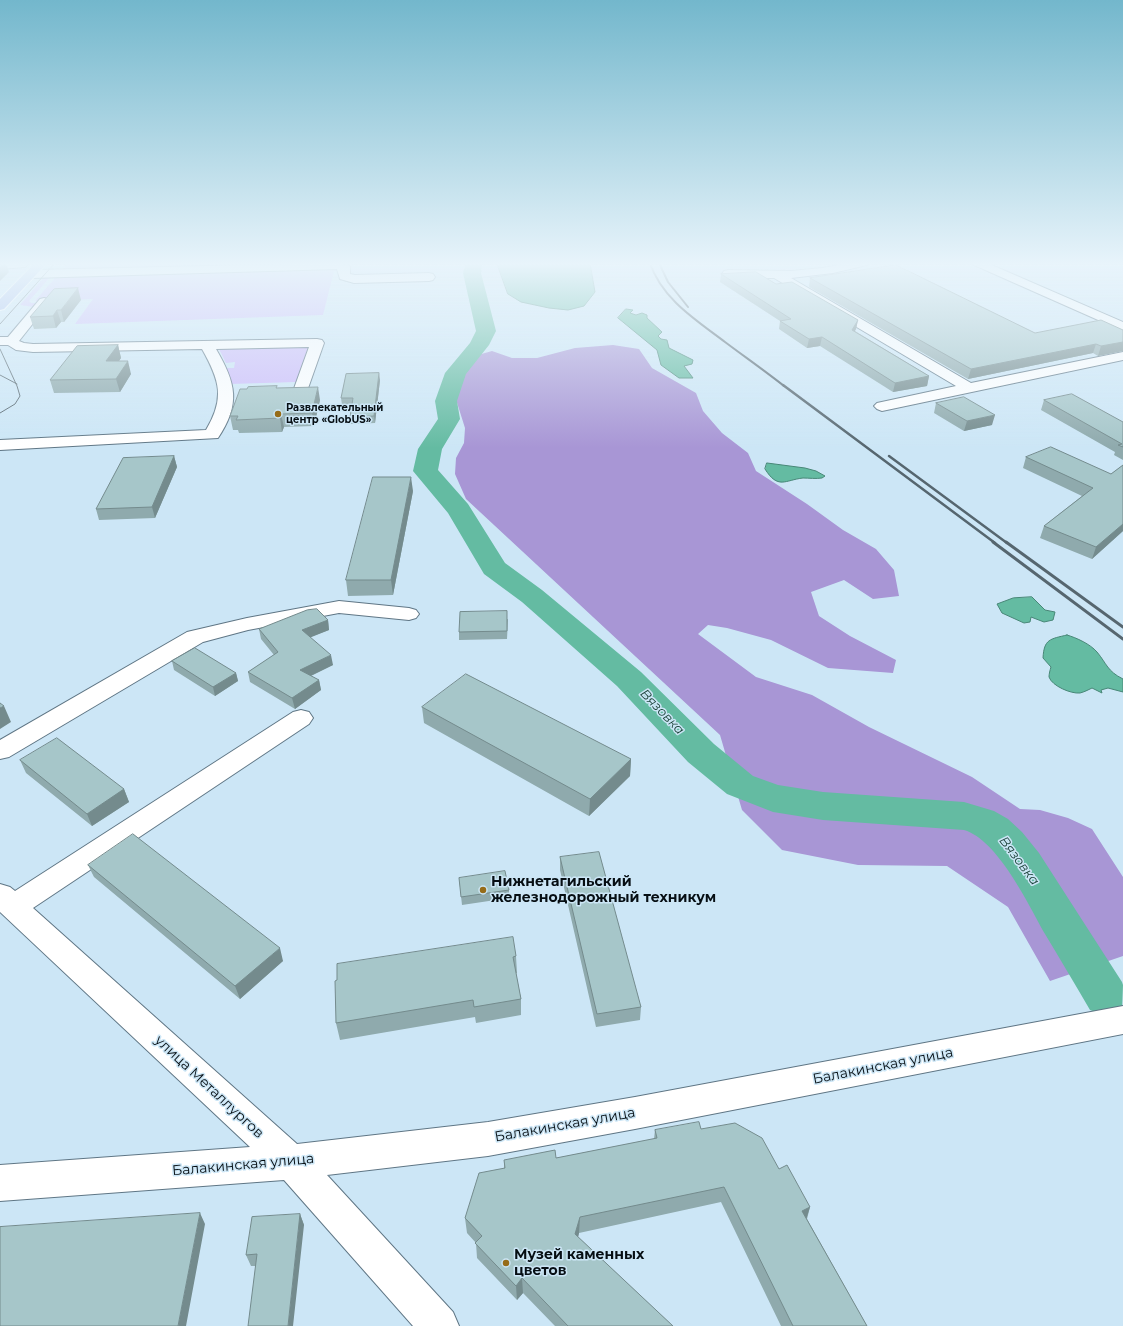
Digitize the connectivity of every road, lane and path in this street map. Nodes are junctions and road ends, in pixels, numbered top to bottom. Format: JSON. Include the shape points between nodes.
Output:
{"nodes":[{"id":1,"x":22,"y":325,"type":"edge"},
{"id":2,"x":862,"y":325,"type":"edge"},
{"id":3,"x":6,"y":341,"type":"edge"},
{"id":4,"x":206,"y":344,"type":"junction"},
{"id":5,"x":1123,"y":356,"type":"edge"},
{"id":6,"x":969,"y":388,"type":"junction"},
{"id":7,"x":299,"y":394,"type":"edge"},
{"id":8,"x":882,"y":406,"type":"dead end"},
{"id":9,"x":0,"y":445,"type":"edge"},
{"id":10,"x":409,"y":614,"type":"dead end"},
{"id":11,"x":301,"y":718,"type":"dead end"},
{"id":12,"x":0,"y":751,"type":"edge"},
{"id":13,"x":7,"y":901,"type":"edge"},
{"id":14,"x":1123,"y":1020,"type":"edge"},
{"id":15,"x":291,"y":1162,"type":"junction"},
{"id":16,"x":0,"y":1183,"type":"edge"},
{"id":17,"x":439,"y":1326,"type":"edge"}],
"edges":[{"from":1,"to":3,"type":"street"},
{"from":2,"to":6,"type":"street"},
{"from":3,"to":4,"type":"street","via":[[17,346],[33,348]]},
{"from":4,"to":7,"type":"street","via":[[317,343]]},
{"from":4,"to":9,"type":"street","via":[[216,361],[227,395],[224,412],[212,435]]},
{"from":5,"to":6,"type":"street"},
{"from":6,"to":8,"type":"street"},
{"from":10,"to":12,"type":"street","via":[[339,607],[196,637]]},
{"from":11,"to":13,"type":"street"},
{"from":13,"to":15,"type":"street","name":"улица Металлургов"},
{"from":14,"to":15,"type":"street","name":"Балакинская улица","via":[[488,1139]]},
{"from":15,"to":16,"type":"street","name":"Балакинская улица"},
{"from":15,"to":17,"type":"street","name":"улица Металлургов"}]}
